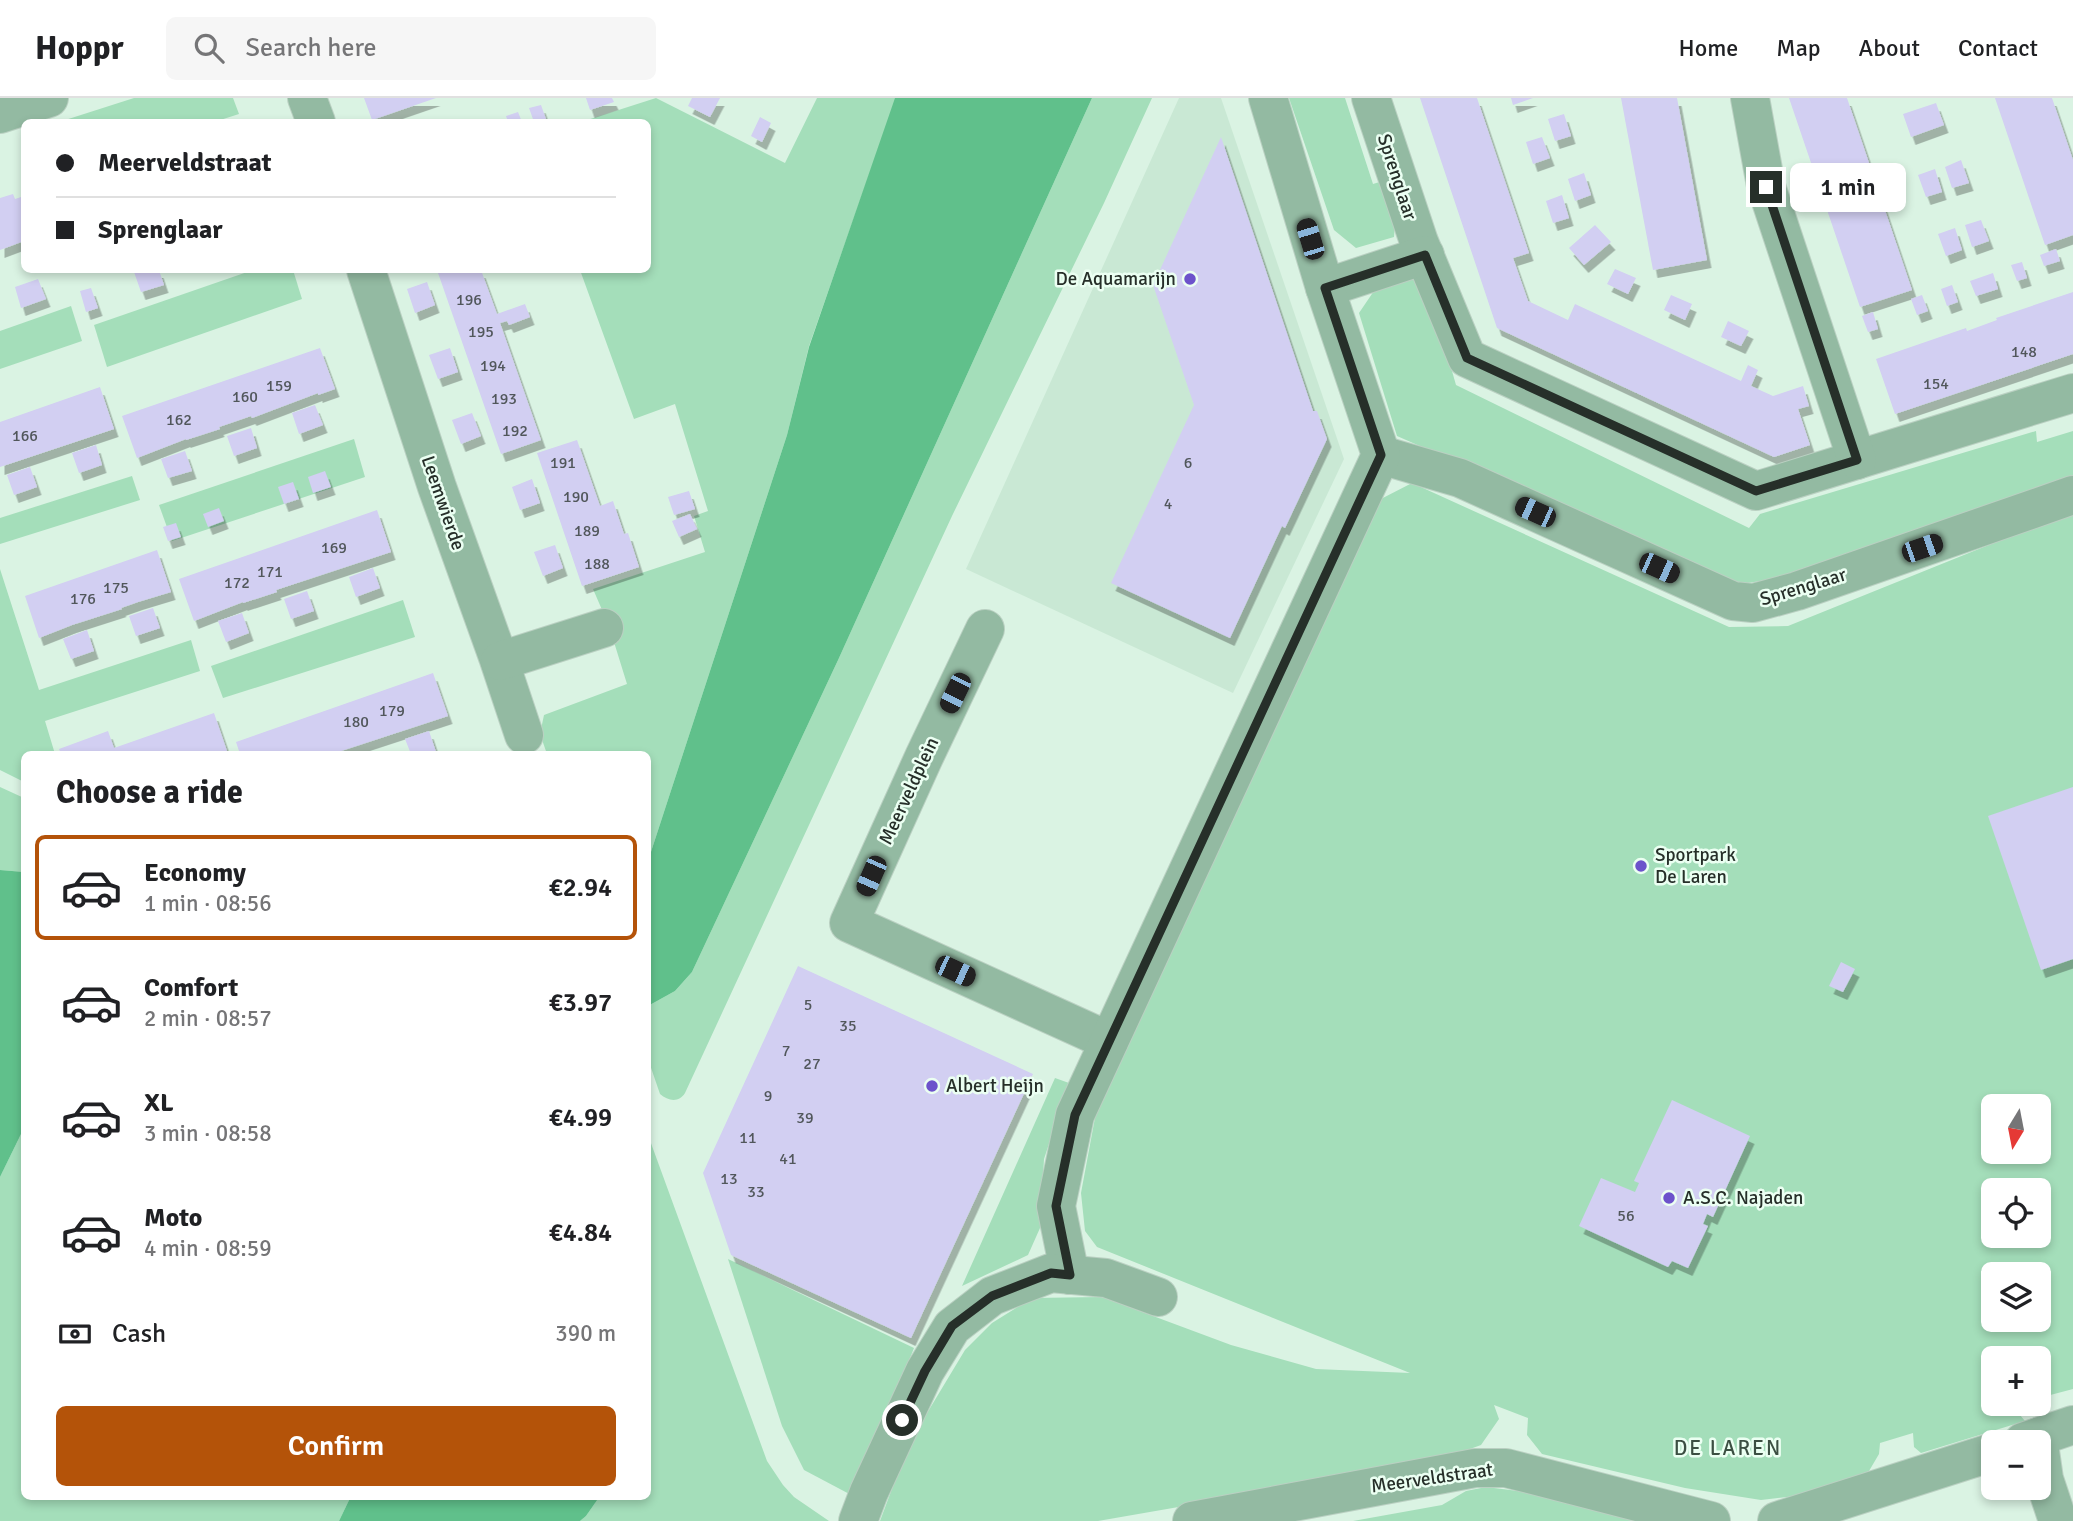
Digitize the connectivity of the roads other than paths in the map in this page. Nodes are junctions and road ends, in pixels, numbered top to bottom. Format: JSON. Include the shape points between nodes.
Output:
{"nodes":[{"id":1,"x":49,"y":98,"type":"edge"},
{"id":2,"x":307,"y":98,"type":"edge"},
{"id":3,"x":1268,"y":98,"type":"edge"},
{"id":4,"x":1371,"y":98,"type":"edge"},
{"id":5,"x":1750,"y":98,"type":"edge"},
{"id":6,"x":0,"y":114,"type":"edge"},
{"id":7,"x":315,"y":119,"type":"edge"},
{"id":8,"x":1425,"y":255,"type":"junction"},
{"id":9,"x":367,"y":273,"type":"edge"},
{"id":10,"x":1325,"y":288,"type":"junction"},
{"id":11,"x":2073,"y":393,"type":"edge"},
{"id":12,"x":1381,"y":455,"type":"junction"},
{"id":13,"x":1857,"y":460,"type":"junction"},
{"id":14,"x":2073,"y":495,"type":"edge"},
{"id":15,"x":604,"y":628,"type":"dead end"},
{"id":16,"x":985,"y":629,"type":"dead end"},
{"id":17,"x":500,"y":661,"type":"junction"},
{"id":18,"x":524,"y":735,"type":"dead end"},
{"id":19,"x":1109,"y":1041,"type":"junction"},
{"id":20,"x":1070,"y":1275,"type":"junction"},
{"id":21,"x":1158,"y":1297,"type":"dead end"},
{"id":22,"x":1981,"y":1456,"type":"edge"},
{"id":23,"x":2051,"y":1500,"type":"edge"},
{"id":24,"x":858,"y":1521,"type":"edge"},
{"id":25,"x":1192,"y":1521,"type":"edge"},
{"id":26,"x":1711,"y":1521,"type":"edge"},
{"id":27,"x":1777,"y":1521,"type":"edge"},
{"id":28,"x":2058,"y":1521,"type":"edge"}],
"edges":[{"from":1,"to":6,"type":"street"},
{"from":2,"to":7,"type":"street"},
{"from":3,"to":10,"type":"street"},
{"from":4,"to":8,"type":"street","name":"Sprenglaar"},
{"from":5,"to":13,"type":"street","via":[[1766,187]]},
{"from":8,"to":10,"type":"street"},
{"from":8,"to":13,"type":"street","name":"Sprenglaar","via":[[1467,358],[1756,491]]},
{"from":9,"to":17,"type":"street","name":"Leemwierde"},
{"from":10,"to":12,"type":"street"},
{"from":11,"to":13,"type":"street","name":"Sprenglaar"},
{"from":12,"to":14,"type":"street","name":"Sprenglaar","via":[[1460,478],[1733,601],[1753,603]]},
{"from":12,"to":19,"type":"street"},
{"from":15,"to":17,"type":"street"},
{"from":16,"to":19,"type":"street","name":"Meerveldplein","via":[[849,923]]},
{"from":17,"to":18,"type":"street","name":"Leemwierde"},
{"from":19,"to":20,"type":"street","via":[[1075,1115],[1056,1206]]},
{"from":20,"to":21,"type":"street","via":[[1106,1278]]},
{"from":20,"to":24,"type":"street","via":[[1051,1273],[992,1296],[952,1326],[925,1371]]},
{"from":22,"to":27,"type":"street"},
{"from":23,"to":28,"type":"street"},
{"from":25,"to":26,"type":"street","name":"Meerveldstraat","via":[[1475,1468],[1506,1468]]}]}
